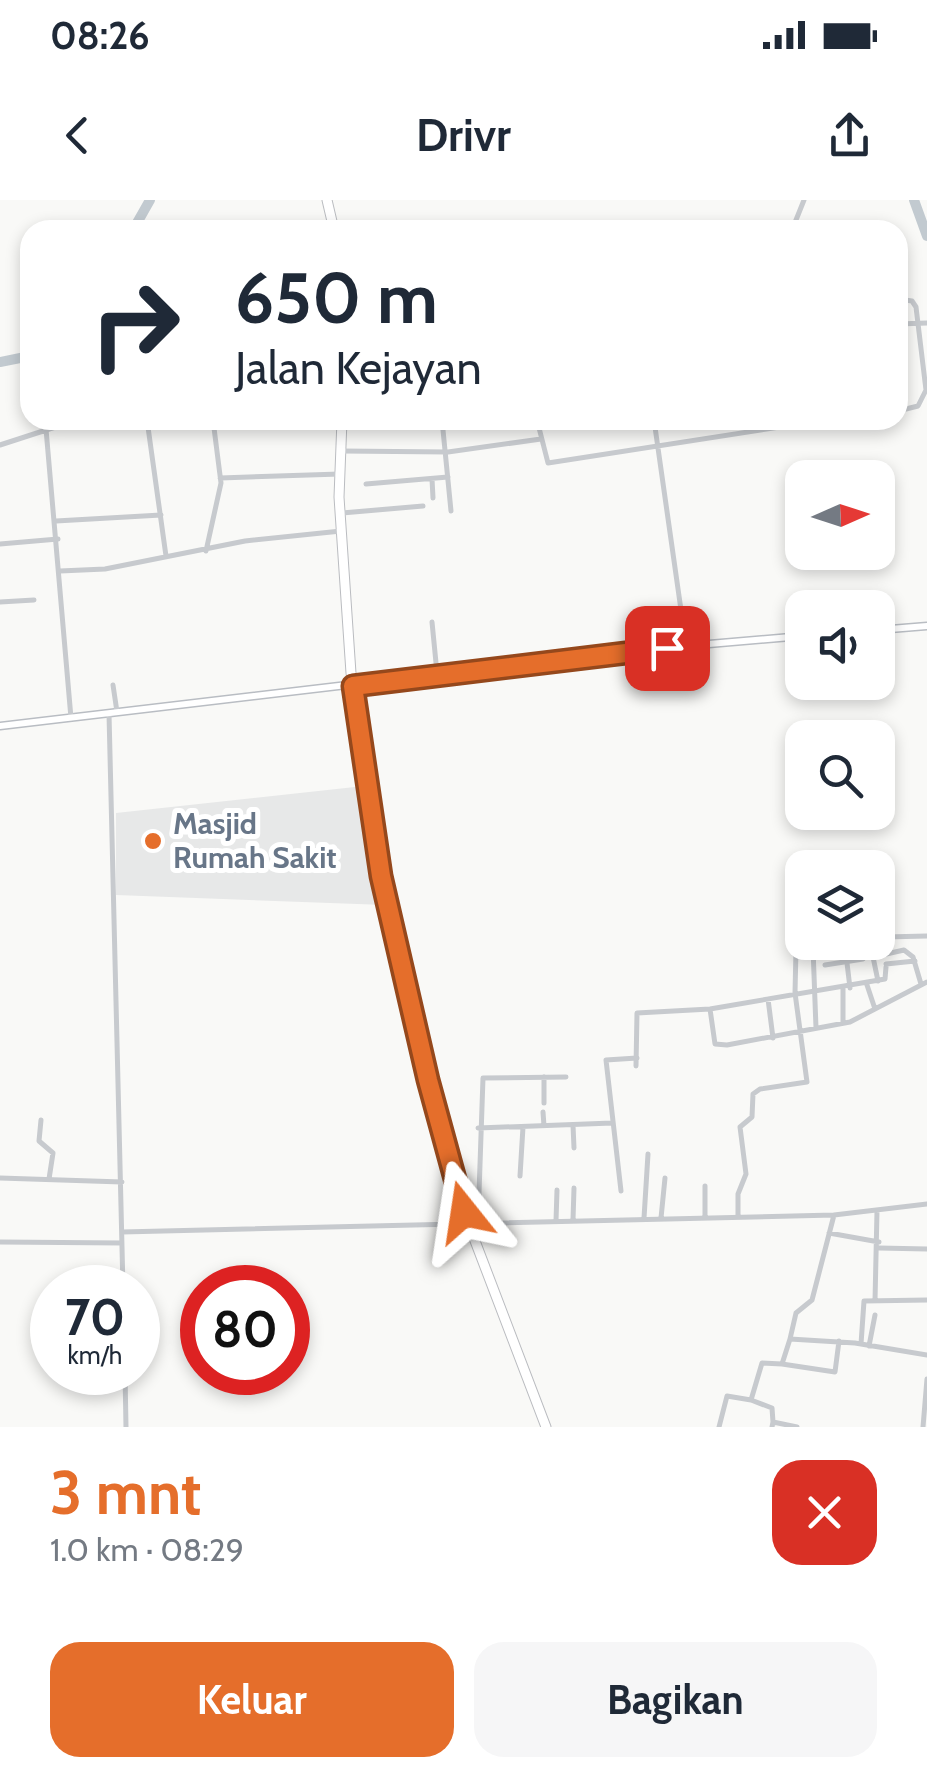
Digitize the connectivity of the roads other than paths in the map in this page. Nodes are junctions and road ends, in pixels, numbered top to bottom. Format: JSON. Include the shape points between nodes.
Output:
{"nodes":[{"id":1,"x":908,"y":300,"type":"edge"},
{"id":2,"x":918,"y":323,"type":"junction"},
{"id":3,"x":927,"y":323,"type":"edge"},
{"id":4,"x":908,"y":324,"type":"edge"},
{"id":5,"x":926,"y":366,"type":"edge"},
{"id":6,"x":908,"y":407,"type":"edge"},
{"id":7,"x":43,"y":430,"type":"edge"},
{"id":8,"x":46,"y":430,"type":"edge"},
{"id":9,"x":149,"y":430,"type":"edge"},
{"id":10,"x":215,"y":430,"type":"edge"},
{"id":11,"x":342,"y":430,"type":"edge"},
{"id":12,"x":443,"y":430,"type":"edge"},
{"id":13,"x":539,"y":430,"type":"edge"},
{"id":14,"x":655,"y":430,"type":"edge"},
{"id":15,"x":764,"y":430,"type":"edge"},
{"id":16,"x":778,"y":430,"type":"edge"},
{"id":17,"x":764,"y":433,"type":"junction"},
{"id":18,"x":541,"y":439,"type":"junction"},
{"id":19,"x":0,"y":445,"type":"edge"},
{"id":20,"x":658,"y":448,"type":"junction"},
{"id":21,"x":342,"y":451,"type":"junction"},
{"id":22,"x":446,"y":452,"type":"junction"},
{"id":23,"x":340,"y":474,"type":"junction"},
{"id":24,"x":448,"y":477,"type":"junction"},
{"id":25,"x":220,"y":478,"type":"junction"},
{"id":26,"x":432,"y":478,"type":"junction"},
{"id":27,"x":366,"y":484,"type":"dead end"},
{"id":28,"x":433,"y":498,"type":"dead end"},
{"id":29,"x":423,"y":506,"type":"dead end"},
{"id":30,"x":452,"y":512,"type":"dead end"},
{"id":31,"x":340,"y":514,"type":"junction"},
{"id":32,"x":161,"y":515,"type":"junction"},
{"id":33,"x":56,"y":521,"type":"junction"},
{"id":34,"x":341,"y":531,"type":"junction"},
{"id":35,"x":58,"y":539,"type":"junction"},
{"id":36,"x":0,"y":544,"type":"edge"},
{"id":37,"x":206,"y":551,"type":"junction"},
{"id":38,"x":166,"y":557,"type":"junction"},
{"id":39,"x":60,"y":571,"type":"junction"},
{"id":40,"x":34,"y":600,"type":"dead end"},
{"id":41,"x":0,"y":602,"type":"edge"},
{"id":42,"x":432,"y":622,"type":"dead end"},
{"id":43,"x":927,"y":626,"type":"edge"},
{"id":44,"x":895,"y":629,"type":"edge"},
{"id":45,"x":785,"y":637,"type":"edge"},
{"id":46,"x":686,"y":646,"type":"junction"},
{"id":47,"x":438,"y":676,"type":"junction"},
{"id":48,"x":113,"y":685,"type":"dead end"},
{"id":49,"x":353,"y":686,"type":"junction"},
{"id":50,"x":113,"y":714,"type":"junction"},
{"id":51,"x":71,"y":718,"type":"junction"},
{"id":52,"x":0,"y":726,"type":"edge"},
{"id":53,"x":914,"y":936,"type":"junction"},
{"id":54,"x":927,"y":936,"type":"edge"},
{"id":55,"x":895,"y":937,"type":"edge"},
{"id":56,"x":895,"y":950,"type":"joint"},
{"id":57,"x":908,"y":951,"type":"junction"},
{"id":58,"x":796,"y":960,"type":"edge"},
{"id":59,"x":813,"y":960,"type":"edge"},
{"id":60,"x":859,"y":960,"type":"edge"},
{"id":61,"x":873,"y":960,"type":"edge"},
{"id":62,"x":915,"y":960,"type":"junction"},
{"id":63,"x":896,"y":962,"type":"junction"},
{"id":64,"x":848,"y":963,"type":"junction"},
{"id":65,"x":825,"y":965,"type":"dead end"},
{"id":66,"x":878,"y":982,"type":"junction"},
{"id":67,"x":924,"y":983,"type":"edge"},
{"id":68,"x":867,"y":985,"type":"junction"},
{"id":69,"x":847,"y":988,"type":"junction"},
{"id":70,"x":814,"y":991,"type":"junction"},
{"id":71,"x":795,"y":993,"type":"junction"},
{"id":72,"x":768,"y":999,"type":"junction"},
{"id":73,"x":710,"y":1009,"type":"junction"},
{"id":74,"x":875,"y":1009,"type":"junction"},
{"id":75,"x":844,"y":1023,"type":"junction"},
{"id":76,"x":816,"y":1028,"type":"junction"},
{"id":77,"x":802,"y":1033,"type":"junction"},
{"id":78,"x":773,"y":1038,"type":"junction"},
{"id":79,"x":636,"y":1058,"type":"junction"},
{"id":80,"x":636,"y":1066,"type":"dead end"},
{"id":81,"x":544,"y":1077,"type":"junction"},
{"id":82,"x":566,"y":1077,"type":"dead end"},
{"id":83,"x":544,"y":1103,"type":"dead end"},
{"id":84,"x":544,"y":1112,"type":"dead end"},
{"id":85,"x":41,"y":1120,"type":"dead end"},
{"id":86,"x":612,"y":1122,"type":"junction"},
{"id":87,"x":572,"y":1125,"type":"junction"},
{"id":88,"x":523,"y":1126,"type":"junction"},
{"id":89,"x":544,"y":1126,"type":"junction"},
{"id":90,"x":478,"y":1128,"type":"junction"},
{"id":91,"x":574,"y":1148,"type":"dead end"},
{"id":92,"x":648,"y":1154,"type":"dead end"},
{"id":93,"x":520,"y":1176,"type":"dead end"},
{"id":94,"x":0,"y":1178,"type":"edge"},
{"id":95,"x":665,"y":1178,"type":"dead end"},
{"id":96,"x":49,"y":1179,"type":"junction"},
{"id":97,"x":122,"y":1182,"type":"junction"},
{"id":98,"x":705,"y":1186,"type":"dead end"},
{"id":99,"x":574,"y":1188,"type":"dead end"},
{"id":100,"x":558,"y":1190,"type":"dead end"},
{"id":101,"x":621,"y":1190,"type":"dead end"},
{"id":102,"x":927,"y":1204,"type":"edge"},
{"id":103,"x":877,"y":1211,"type":"junction"},
{"id":104,"x":738,"y":1215,"type":"junction"},
{"id":105,"x":834,"y":1215,"type":"junction"},
{"id":106,"x":705,"y":1217,"type":"junction"},
{"id":107,"x":644,"y":1218,"type":"junction"},
{"id":108,"x":661,"y":1218,"type":"junction"},
{"id":109,"x":573,"y":1220,"type":"junction"},
{"id":110,"x":556,"y":1221,"type":"junction"},
{"id":111,"x":473,"y":1222,"type":"junction"},
{"id":112,"x":122,"y":1232,"type":"junction"},
{"id":113,"x":830,"y":1234,"type":"junction"},
{"id":114,"x":0,"y":1242,"type":"edge"},
{"id":115,"x":122,"y":1243,"type":"junction"},
{"id":116,"x":880,"y":1245,"type":"junction"},
{"id":117,"x":927,"y":1250,"type":"edge"},
{"id":118,"x":122,"y":1265,"type":"edge"},
{"id":119,"x":927,"y":1300,"type":"edge"},
{"id":120,"x":875,"y":1301,"type":"junction"},
{"id":121,"x":875,"y":1315,"type":"dead end"},
{"id":122,"x":790,"y":1339,"type":"junction"},
{"id":123,"x":839,"y":1341,"type":"junction"},
{"id":124,"x":861,"y":1344,"type":"junction"},
{"id":125,"x":869,"y":1346,"type":"junction"},
{"id":126,"x":927,"y":1357,"type":"edge"},
{"id":127,"x":782,"y":1364,"type":"junction"},
{"id":128,"x":927,"y":1379,"type":"edge"},
{"id":129,"x":927,"y":1389,"type":"edge"},
{"id":130,"x":125,"y":1395,"type":"edge"},
{"id":131,"x":751,"y":1400,"type":"junction"},
{"id":132,"x":773,"y":1424,"type":"edge"},
{"id":133,"x":126,"y":1427,"type":"edge"},
{"id":134,"x":546,"y":1427,"type":"edge"},
{"id":135,"x":719,"y":1427,"type":"edge"},
{"id":136,"x":798,"y":1427,"type":"edge"},
{"id":137,"x":923,"y":1427,"type":"edge"}],
"edges":[{"from":1,"to":2,"type":"street"},
{"from":2,"to":3,"type":"street"},
{"from":2,"to":4,"type":"street"},
{"from":2,"to":5,"type":"street"},
{"from":5,"to":6,"type":"street","via":[[923,402]]},
{"from":7,"to":19,"type":"street"},
{"from":8,"to":33,"type":"street"},
{"from":9,"to":32,"type":"street"},
{"from":10,"to":25,"type":"street"},
{"from":11,"to":21,"type":"highway"},
{"from":12,"to":22,"type":"street"},
{"from":13,"to":18,"type":"street"},
{"from":14,"to":20,"type":"street"},
{"from":15,"to":17,"type":"street"},
{"from":16,"to":17,"type":"street"},
{"from":17,"to":20,"type":"street"},
{"from":18,"to":20,"type":"street","via":[[545,461]]},
{"from":18,"to":22,"type":"street"},
{"from":20,"to":46,"type":"street"},
{"from":21,"to":22,"type":"street"},
{"from":21,"to":23,"type":"highway"},
{"from":22,"to":24,"type":"street"},
{"from":23,"to":25,"type":"street"},
{"from":23,"to":31,"type":"highway"},
{"from":24,"to":26,"type":"street"},
{"from":24,"to":30,"type":"street"},
{"from":25,"to":37,"type":"street"},
{"from":26,"to":27,"type":"street"},
{"from":26,"to":28,"type":"street"},
{"from":29,"to":31,"type":"street"},
{"from":31,"to":34,"type":"highway"},
{"from":32,"to":33,"type":"street"},
{"from":32,"to":38,"type":"street"},
{"from":33,"to":35,"type":"street"},
{"from":34,"to":37,"type":"street"},
{"from":34,"to":49,"type":"highway"},
{"from":35,"to":36,"type":"street"},
{"from":35,"to":39,"type":"street"},
{"from":37,"to":38,"type":"street"},
{"from":38,"to":39,"type":"street"},
{"from":39,"to":51,"type":"street"},
{"from":40,"to":41,"type":"street"},
{"from":42,"to":47,"type":"street"},
{"from":43,"to":44,"type":"main road"},
{"from":45,"to":46,"type":"main road"},
{"from":46,"to":47,"type":"main road"},
{"from":47,"to":49,"type":"main road"},
{"from":48,"to":50,"type":"street"},
{"from":49,"to":50,"type":"main road"},
{"from":49,"to":111,"type":"highway","via":[[381,876],[428,1080]]},
{"from":50,"to":51,"type":"main road"},
{"from":50,"to":97,"type":"street"},
{"from":51,"to":52,"type":"main road"},
{"from":53,"to":54,"type":"street"},
{"from":53,"to":55,"type":"street"},
{"from":53,"to":57,"type":"street"},
{"from":56,"to":57,"type":"street"},
{"from":56,"to":63,"type":"street"},
{"from":57,"to":62,"type":"street"},
{"from":58,"to":71,"type":"street"},
{"from":59,"to":70,"type":"street"},
{"from":60,"to":64,"type":"street"},
{"from":61,"to":66,"type":"street"},
{"from":62,"to":63,"type":"street"},
{"from":62,"to":67,"type":"street"},
{"from":63,"to":66,"type":"street"},
{"from":64,"to":65,"type":"street"},
{"from":64,"to":69,"type":"street"},
{"from":66,"to":68,"type":"street"},
{"from":67,"to":74,"type":"street"},
{"from":68,"to":69,"type":"street"},
{"from":68,"to":74,"type":"street"},
{"from":69,"to":70,"type":"street"},
{"from":69,"to":75,"type":"street"},
{"from":70,"to":71,"type":"street"},
{"from":70,"to":76,"type":"street"},
{"from":71,"to":72,"type":"street"},
{"from":71,"to":77,"type":"street"},
{"from":72,"to":73,"type":"street"},
{"from":72,"to":78,"type":"street"},
{"from":73,"to":78,"type":"street","via":[[717,1046]]},
{"from":73,"to":79,"type":"street","via":[[637,1013]]},
{"from":74,"to":75,"type":"street"},
{"from":75,"to":76,"type":"street"},
{"from":76,"to":77,"type":"street"},
{"from":77,"to":78,"type":"street"},
{"from":77,"to":104,"type":"street","via":[[806,1082],[756,1090],[752,1118],[740,1126],[746,1174]]},
{"from":79,"to":80,"type":"street"},
{"from":79,"to":86,"type":"street","via":[[606,1058]]},
{"from":81,"to":82,"type":"street"},
{"from":81,"to":83,"type":"street"},
{"from":81,"to":90,"type":"street","via":[[484,1077]]},
{"from":84,"to":89,"type":"street"},
{"from":85,"to":96,"type":"street","via":[[39,1141],[53,1153]]},
{"from":86,"to":87,"type":"street"},
{"from":86,"to":101,"type":"street"},
{"from":87,"to":89,"type":"street"},
{"from":87,"to":91,"type":"street"},
{"from":88,"to":89,"type":"street"},
{"from":88,"to":90,"type":"street"},
{"from":88,"to":93,"type":"street"},
{"from":90,"to":111,"type":"street"},
{"from":92,"to":107,"type":"street"},
{"from":94,"to":96,"type":"street"},
{"from":95,"to":108,"type":"street"},
{"from":96,"to":97,"type":"street"},
{"from":97,"to":112,"type":"street"},
{"from":98,"to":106,"type":"street"},
{"from":99,"to":109,"type":"street"},
{"from":100,"to":110,"type":"street"},
{"from":102,"to":103,"type":"street"},
{"from":103,"to":105,"type":"street"},
{"from":103,"to":116,"type":"street"},
{"from":104,"to":105,"type":"street"},
{"from":104,"to":106,"type":"street"},
{"from":105,"to":113,"type":"street"},
{"from":106,"to":108,"type":"street"},
{"from":107,"to":108,"type":"street"},
{"from":107,"to":109,"type":"street"},
{"from":109,"to":110,"type":"street"},
{"from":110,"to":111,"type":"street"},
{"from":111,"to":112,"type":"street"},
{"from":111,"to":134,"type":"highway"},
{"from":112,"to":115,"type":"street"},
{"from":113,"to":116,"type":"street"},
{"from":113,"to":122,"type":"street","via":[[810,1304],[796,1313]]},
{"from":114,"to":115,"type":"street"},
{"from":115,"to":118,"type":"street"},
{"from":116,"to":117,"type":"street"},
{"from":116,"to":120,"type":"street"},
{"from":119,"to":120,"type":"street"},
{"from":120,"to":124,"type":"street","via":[[864,1304]]},
{"from":121,"to":125,"type":"street"},
{"from":122,"to":123,"type":"street"},
{"from":122,"to":127,"type":"street"},
{"from":123,"to":124,"type":"street"},
{"from":123,"to":127,"type":"street","via":[[834,1372]]},
{"from":124,"to":125,"type":"street"},
{"from":125,"to":126,"type":"street"},
{"from":127,"to":131,"type":"street","via":[[763,1361]]},
{"from":128,"to":129,"type":"street"},
{"from":129,"to":137,"type":"street"},
{"from":130,"to":133,"type":"street"},
{"from":131,"to":132,"type":"street","via":[[772,1408]]},
{"from":131,"to":135,"type":"street","via":[[726,1396]]},
{"from":132,"to":136,"type":"street"}]}
